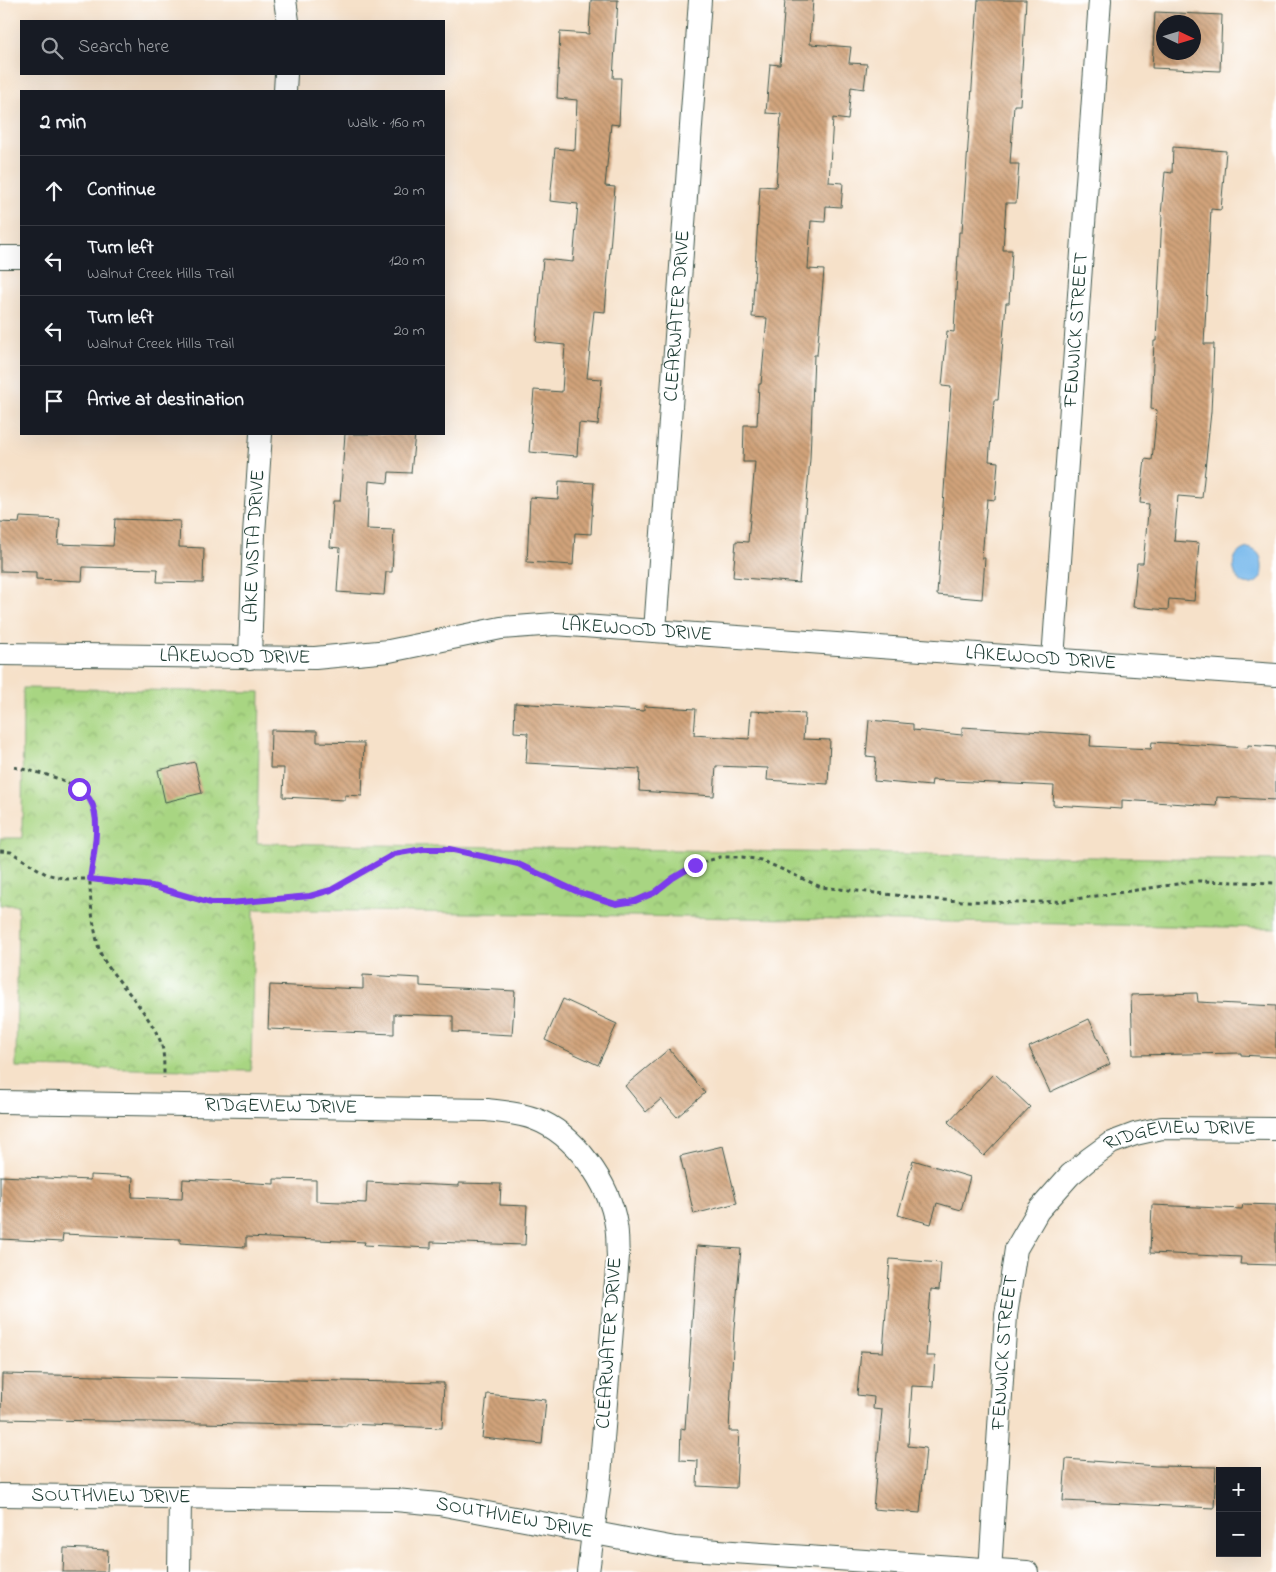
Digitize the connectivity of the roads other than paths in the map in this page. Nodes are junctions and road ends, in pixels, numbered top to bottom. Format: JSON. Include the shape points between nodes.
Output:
{"nodes":[{"id":1,"x":285,"y":0,"type":"edge"},
{"id":2,"x":700,"y":0,"type":"edge"},
{"id":3,"x":1100,"y":0,"type":"edge"},
{"id":4,"x":288,"y":20,"type":"edge"},
{"id":5,"x":286,"y":75,"type":"edge"},
{"id":6,"x":285,"y":90,"type":"edge"},
{"id":7,"x":0,"y":257,"type":"edge"},
{"id":8,"x":20,"y":257,"type":"edge"},
{"id":9,"x":261,"y":435,"type":"edge"},
{"id":10,"x":655,"y":631,"type":"junction"},
{"id":11,"x":0,"y":654,"type":"edge"},
{"id":12,"x":250,"y":658,"type":"junction"},
{"id":13,"x":1053,"y":659,"type":"junction"},
{"id":14,"x":1276,"y":675,"type":"edge"},
{"id":15,"x":0,"y":1102,"type":"edge"},
{"id":16,"x":1276,"y":1129,"type":"edge"},
{"id":17,"x":558,"y":1131,"type":"joint"},
{"id":18,"x":1089,"y":1159,"type":"joint"},
{"id":19,"x":0,"y":1494,"type":"edge"},
{"id":20,"x":180,"y":1498,"type":"junction"},
{"id":21,"x":593,"y":1533,"type":"junction"},
{"id":22,"x":990,"y":1571,"type":"edge"},
{"id":23,"x":179,"y":1572,"type":"edge"},
{"id":24,"x":588,"y":1572,"type":"edge"},
{"id":25,"x":1027,"y":1572,"type":"edge"}],
"edges":[{"from":1,"to":4,"type":"street"},
{"from":2,"to":10,"type":"street","name":"CLEARWATER DRIVE"},
{"from":3,"to":13,"type":"street","name":"FENWICK STREET"},
{"from":5,"to":6,"type":"street"},
{"from":7,"to":8,"type":"street"},
{"from":9,"to":12,"type":"street","name":"LAKE VISTA DRIVE"},
{"from":10,"to":12,"type":"street","name":"LAKEWOOD DRIVE","via":[[528,624],[389,651],[315,658]]},
{"from":10,"to":13,"type":"street","name":"LAKEWOOD DRIVE"},
{"from":11,"to":12,"type":"street","name":"LAKEWOOD DRIVE"},
{"from":13,"to":14,"type":"street","name":"LAKEWOOD DRIVE"},
{"from":15,"to":17,"type":"street","name":"RIDGEVIEW DRIVE","via":[[487,1110],[536,1119]]},
{"from":16,"to":18,"type":"street","name":"RIDGEVIEW DRIVE","via":[[1162,1128],[1111,1143]]},
{"from":17,"to":21,"type":"street","name":"CLEARWATER DRIVE","via":[[595,1174],[608,1198],[616,1224],[618,1256]]},
{"from":18,"to":22,"type":"street","name":"FENWICK STREET","via":[[1038,1211],[1016,1249],[1006,1315]]},
{"from":19,"to":20,"type":"street","name":"SOUTHVIEW DRIVE"},
{"from":20,"to":21,"type":"street","name":"SOUTHVIEW DRIVE","via":[[395,1500],[439,1504]]},
{"from":20,"to":23,"type":"street"},
{"from":21,"to":22,"type":"street","name":"SOUTHVIEW DRIVE","via":[[715,1552]]},
{"from":21,"to":24,"type":"street","name":"CLEARWATER DRIVE"},
{"from":22,"to":25,"type":"street","name":"SOUTHVIEW DRIVE"}]}
